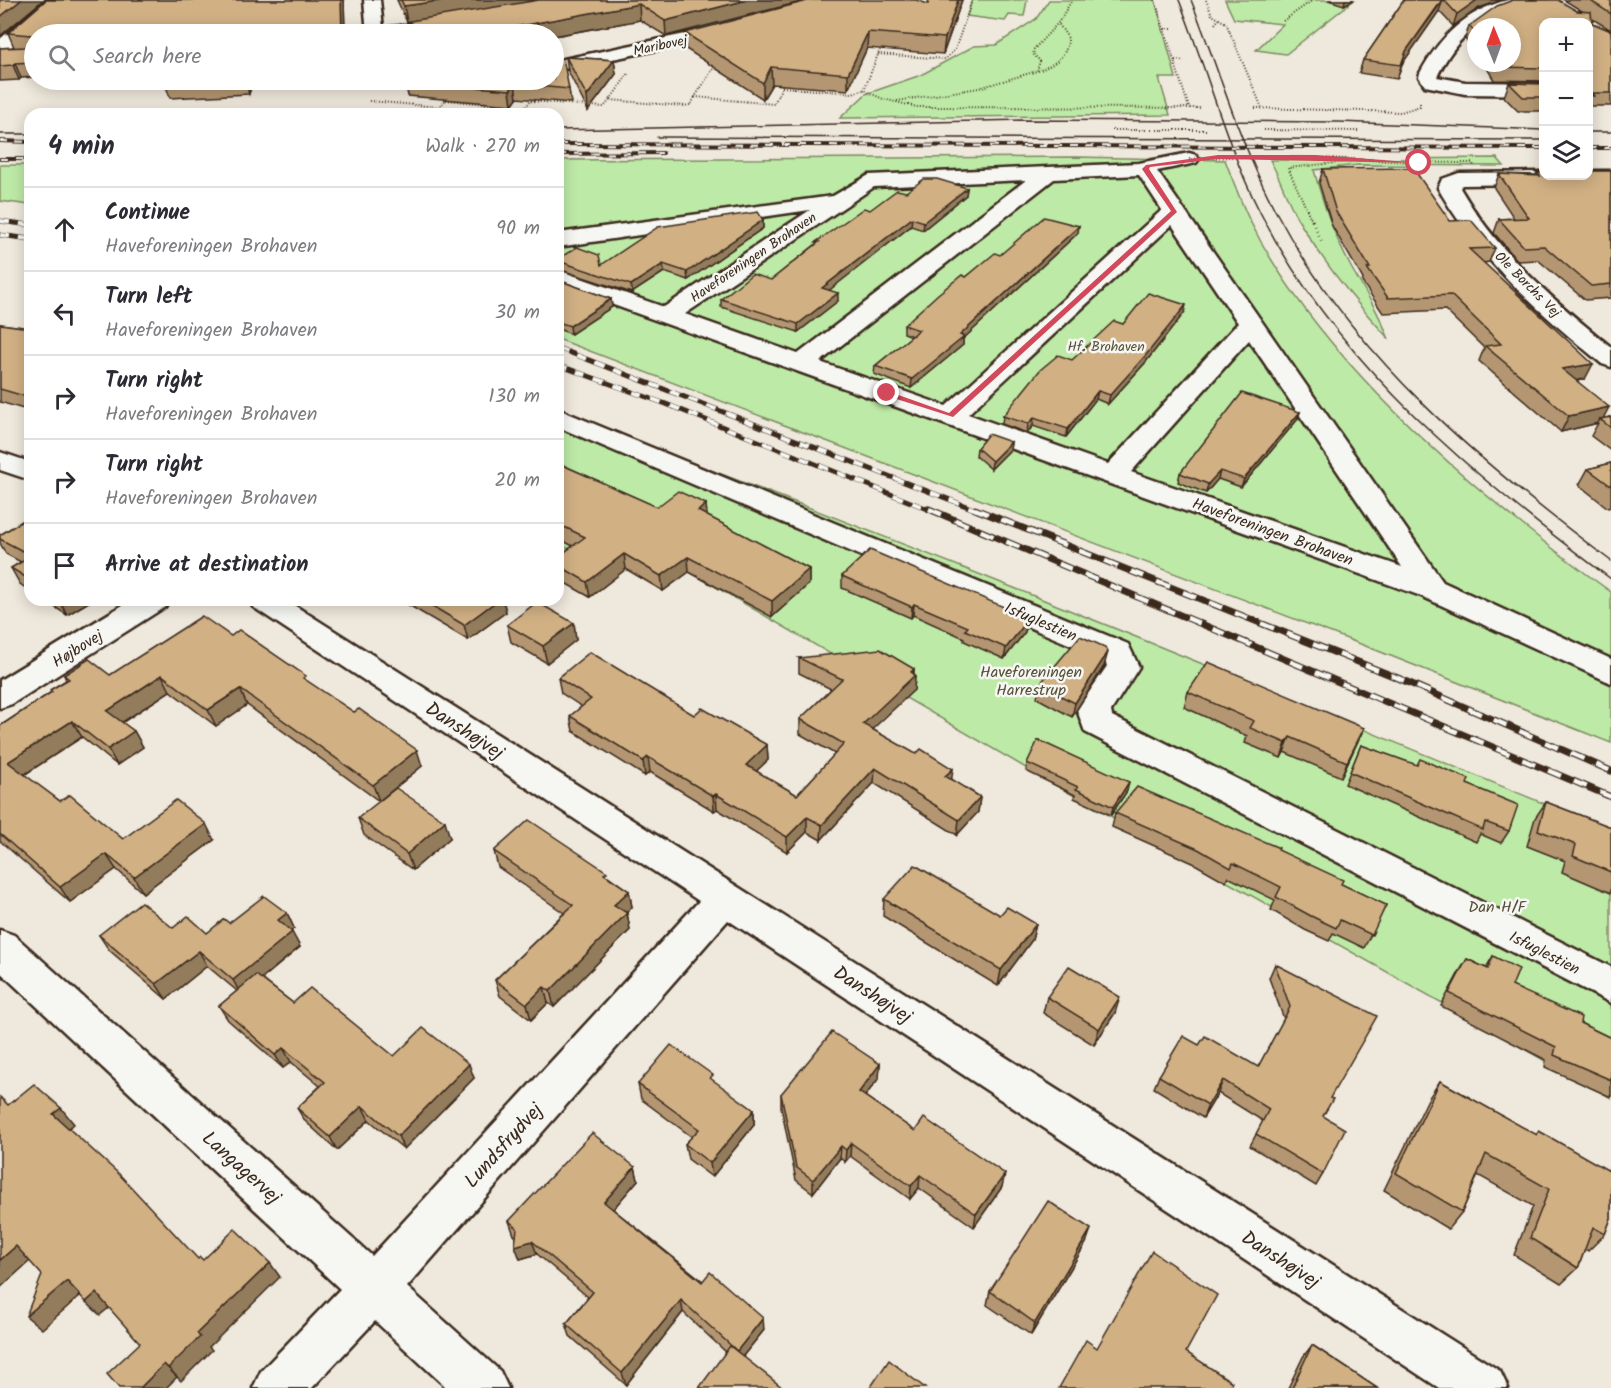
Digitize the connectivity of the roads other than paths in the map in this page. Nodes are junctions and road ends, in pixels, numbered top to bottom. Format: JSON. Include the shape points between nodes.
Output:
{"nodes":[{"id":1,"x":56,"y":0,"type":"edge"},
{"id":2,"x":372,"y":0,"type":"edge"},
{"id":3,"x":1538,"y":0,"type":"edge"},
{"id":4,"x":475,"y":21,"type":"edge"},
{"id":5,"x":28,"y":24,"type":"edge"},
{"id":6,"x":376,"y":24,"type":"edge"},
{"id":7,"x":453,"y":24,"type":"edge"},
{"id":8,"x":745,"y":26,"type":"edge"},
{"id":9,"x":24,"y":27,"type":"edge"},
{"id":10,"x":0,"y":48,"type":"edge"},
{"id":11,"x":23,"y":55,"type":"edge"},
{"id":12,"x":0,"y":56,"type":"edge"},
{"id":13,"x":564,"y":64,"type":"edge"},
{"id":14,"x":1539,"y":89,"type":"edge"},
{"id":15,"x":1189,"y":159,"type":"road end"},
{"id":16,"x":1145,"y":169,"type":"junction"},
{"id":17,"x":1049,"y":173,"type":"junction"},
{"id":18,"x":1611,"y":177,"type":"edge"},
{"id":19,"x":839,"y":200,"type":"junction"},
{"id":20,"x":1174,"y":211,"type":"junction"},
{"id":21,"x":564,"y":239,"type":"edge"},
{"id":22,"x":564,"y":279,"type":"edge"},
{"id":23,"x":667,"y":315,"type":"junction"},
{"id":24,"x":1251,"y":323,"type":"junction"},
{"id":25,"x":1611,"y":359,"type":"edge"},
{"id":26,"x":802,"y":363,"type":"junction"},
{"id":27,"x":951,"y":416,"type":"junction"},
{"id":28,"x":564,"y":420,"type":"edge"},
{"id":29,"x":0,"y":460,"type":"edge"},
{"id":30,"x":24,"y":470,"type":"edge"},
{"id":31,"x":1114,"y":474,"type":"junction"},
{"id":32,"x":1432,"y":589,"type":"junction"},
{"id":33,"x":144,"y":606,"type":"edge"},
{"id":34,"x":273,"y":606,"type":"edge"},
{"id":35,"x":1611,"y":672,"type":"edge"},
{"id":36,"x":0,"y":696,"type":"edge"},
{"id":37,"x":725,"y":898,"type":"junction"},
{"id":38,"x":0,"y":947,"type":"edge"},
{"id":39,"x":1611,"y":986,"type":"edge"},
{"id":40,"x":374,"y":1288,"type":"junction"},
{"id":41,"x":278,"y":1388,"type":"edge"},
{"id":42,"x":483,"y":1388,"type":"edge"},
{"id":43,"x":1483,"y":1388,"type":"edge"}],
"edges":[{"from":1,"to":5,"type":"street"},
{"from":2,"to":6,"type":"street"},
{"from":3,"to":14,"type":"street","via":[[1493,8],[1460,28],[1428,77],[1432,82],[1465,88]]},
{"from":4,"to":7,"type":"street"},
{"from":8,"to":13,"type":"street","name":"Maribovej"},
{"from":9,"to":10,"type":"street"},
{"from":11,"to":12,"type":"street"},
{"from":15,"to":16,"type":"street","name":"Haveforeningen Brohaven"},
{"from":16,"to":17,"type":"street","name":"Haveforeningen Brohaven"},
{"from":16,"to":20,"type":"street"},
{"from":17,"to":19,"type":"street","name":"Haveforeningen Brohaven","via":[[869,181]]},
{"from":17,"to":26,"type":"street"},
{"from":18,"to":25,"type":"street","name":"Ole Borchs Vej","via":[[1459,179],[1449,183],[1449,188],[1470,223],[1495,252]]},
{"from":19,"to":21,"type":"street","name":"Haveforeningen Brohaven"},
{"from":19,"to":23,"type":"street","name":"Haveforeningen Brohaven"},
{"from":20,"to":24,"type":"street"},
{"from":20,"to":27,"type":"street"},
{"from":22,"to":23,"type":"street","name":"Haveforeningen Brohaven"},
{"from":23,"to":26,"type":"street","name":"Haveforeningen Brohaven"},
{"from":24,"to":31,"type":"street"},
{"from":24,"to":32,"type":"street"},
{"from":26,"to":27,"type":"street","name":"Haveforeningen Brohaven"},
{"from":27,"to":31,"type":"street","name":"Haveforeningen Brohaven"},
{"from":28,"to":39,"type":"street","name":"Isfuglestien","via":[[1117,652],[1123,667],[1094,710],[1097,723]]},
{"from":29,"to":30,"type":"street"},
{"from":31,"to":32,"type":"street","name":"Haveforeningen Brohaven"},
{"from":32,"to":35,"type":"street","name":"Haveforeningen Brohaven"},
{"from":33,"to":36,"type":"street","name":"Højbovej"},
{"from":34,"to":37,"type":"street","name":"Danshøjvej"},
{"from":37,"to":40,"type":"street","name":"Lundsfrydvej"},
{"from":37,"to":43,"type":"street","name":"Danshøjvej"},
{"from":38,"to":40,"type":"street","name":"Langagervej"},
{"from":40,"to":41,"type":"street","name":"Lundsfrydvej"},
{"from":40,"to":42,"type":"street","name":"Langagervej"}]}
